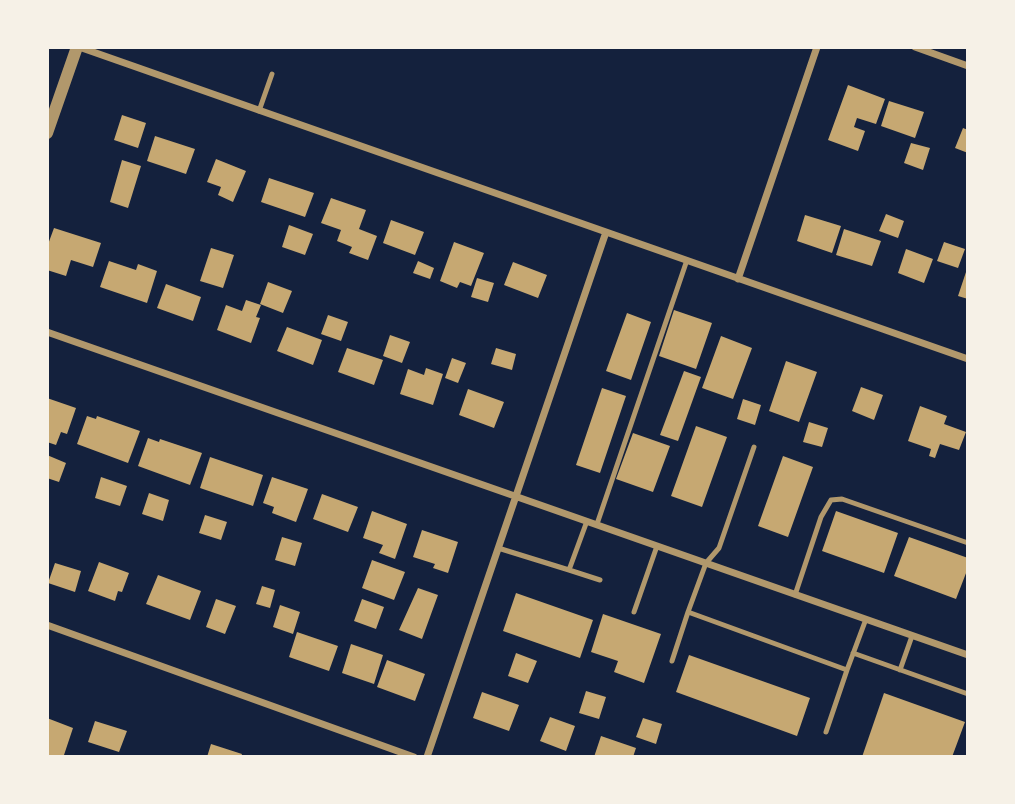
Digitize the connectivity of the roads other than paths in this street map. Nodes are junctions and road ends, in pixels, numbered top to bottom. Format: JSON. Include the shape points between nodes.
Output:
{"nodes":[{"id":1,"x":78,"y":47,"type":"edge"},
{"id":2,"x":817,"y":47,"type":"edge"},
{"id":3,"x":915,"y":47,"type":"edge"},
{"id":4,"x":968,"y":66,"type":"edge"},
{"id":5,"x":272,"y":74,"type":"dead end"},
{"id":6,"x":259,"y":111,"type":"junction"},
{"id":7,"x":47,"y":133,"type":"edge"},
{"id":8,"x":606,"y":233,"type":"junction"},
{"id":9,"x":687,"y":260,"type":"junction"},
{"id":10,"x":738,"y":279,"type":"junction"},
{"id":11,"x":47,"y":332,"type":"edge"},
{"id":12,"x":968,"y":359,"type":"edge"},
{"id":13,"x":754,"y":447,"type":"dead end"},
{"id":14,"x":515,"y":497,"type":"junction"},
{"id":15,"x":587,"y":521,"type":"junction"},
{"id":16,"x":597,"y":524,"type":"junction"},
{"id":17,"x":968,"y":543,"type":"edge"},
{"id":18,"x":657,"y":545,"type":"junction"},
{"id":19,"x":498,"y":548,"type":"junction"},
{"id":20,"x":706,"y":563,"type":"junction"},
{"id":21,"x":569,"y":570,"type":"junction"},
{"id":22,"x":600,"y":580,"type":"dead end"},
{"id":23,"x":795,"y":594,"type":"junction"},
{"id":24,"x":634,"y":612,"type":"dead end"},
{"id":25,"x":688,"y":612,"type":"junction"},
{"id":26,"x":866,"y":619,"type":"junction"},
{"id":27,"x":47,"y":625,"type":"edge"},
{"id":28,"x":912,"y":636,"type":"junction"},
{"id":29,"x":853,"y":653,"type":"junction"},
{"id":30,"x":968,"y":655,"type":"edge"},
{"id":31,"x":672,"y":661,"type":"dead end"},
{"id":32,"x":847,"y":670,"type":"junction"},
{"id":33,"x":900,"y":670,"type":"junction"},
{"id":34,"x":968,"y":694,"type":"edge"},
{"id":35,"x":826,"y":732,"type":"dead end"},
{"id":36,"x":414,"y":757,"type":"edge"},
{"id":37,"x":427,"y":757,"type":"edge"}],
"edges":[{"from":1,"to":6,"type":"street"},
{"from":1,"to":7,"type":"street"},
{"from":2,"to":10,"type":"street"},
{"from":3,"to":4,"type":"street"},
{"from":5,"to":6,"type":"lane"},
{"from":6,"to":8,"type":"street"},
{"from":8,"to":9,"type":"street"},
{"from":8,"to":14,"type":"street"},
{"from":9,"to":10,"type":"street"},
{"from":9,"to":16,"type":"lane"},
{"from":10,"to":12,"type":"street"},
{"from":11,"to":14,"type":"street"},
{"from":13,"to":20,"type":"lane","via":[[719,548]]},
{"from":14,"to":15,"type":"street"},
{"from":14,"to":19,"type":"street"},
{"from":15,"to":16,"type":"street"},
{"from":15,"to":21,"type":"lane"},
{"from":16,"to":18,"type":"street"},
{"from":17,"to":23,"type":"lane","via":[[842,499],[831,500]]},
{"from":18,"to":20,"type":"street"},
{"from":18,"to":24,"type":"lane"},
{"from":19,"to":21,"type":"lane"},
{"from":19,"to":37,"type":"street"},
{"from":20,"to":23,"type":"street"},
{"from":20,"to":25,"type":"lane"},
{"from":21,"to":22,"type":"lane"},
{"from":23,"to":26,"type":"street"},
{"from":25,"to":31,"type":"lane"},
{"from":25,"to":32,"type":"lane"},
{"from":26,"to":28,"type":"street"},
{"from":26,"to":29,"type":"lane"},
{"from":27,"to":36,"type":"street"},
{"from":28,"to":30,"type":"street"},
{"from":28,"to":33,"type":"lane"},
{"from":29,"to":32,"type":"lane"},
{"from":29,"to":33,"type":"lane"},
{"from":32,"to":35,"type":"lane"},
{"from":33,"to":34,"type":"lane"}]}
